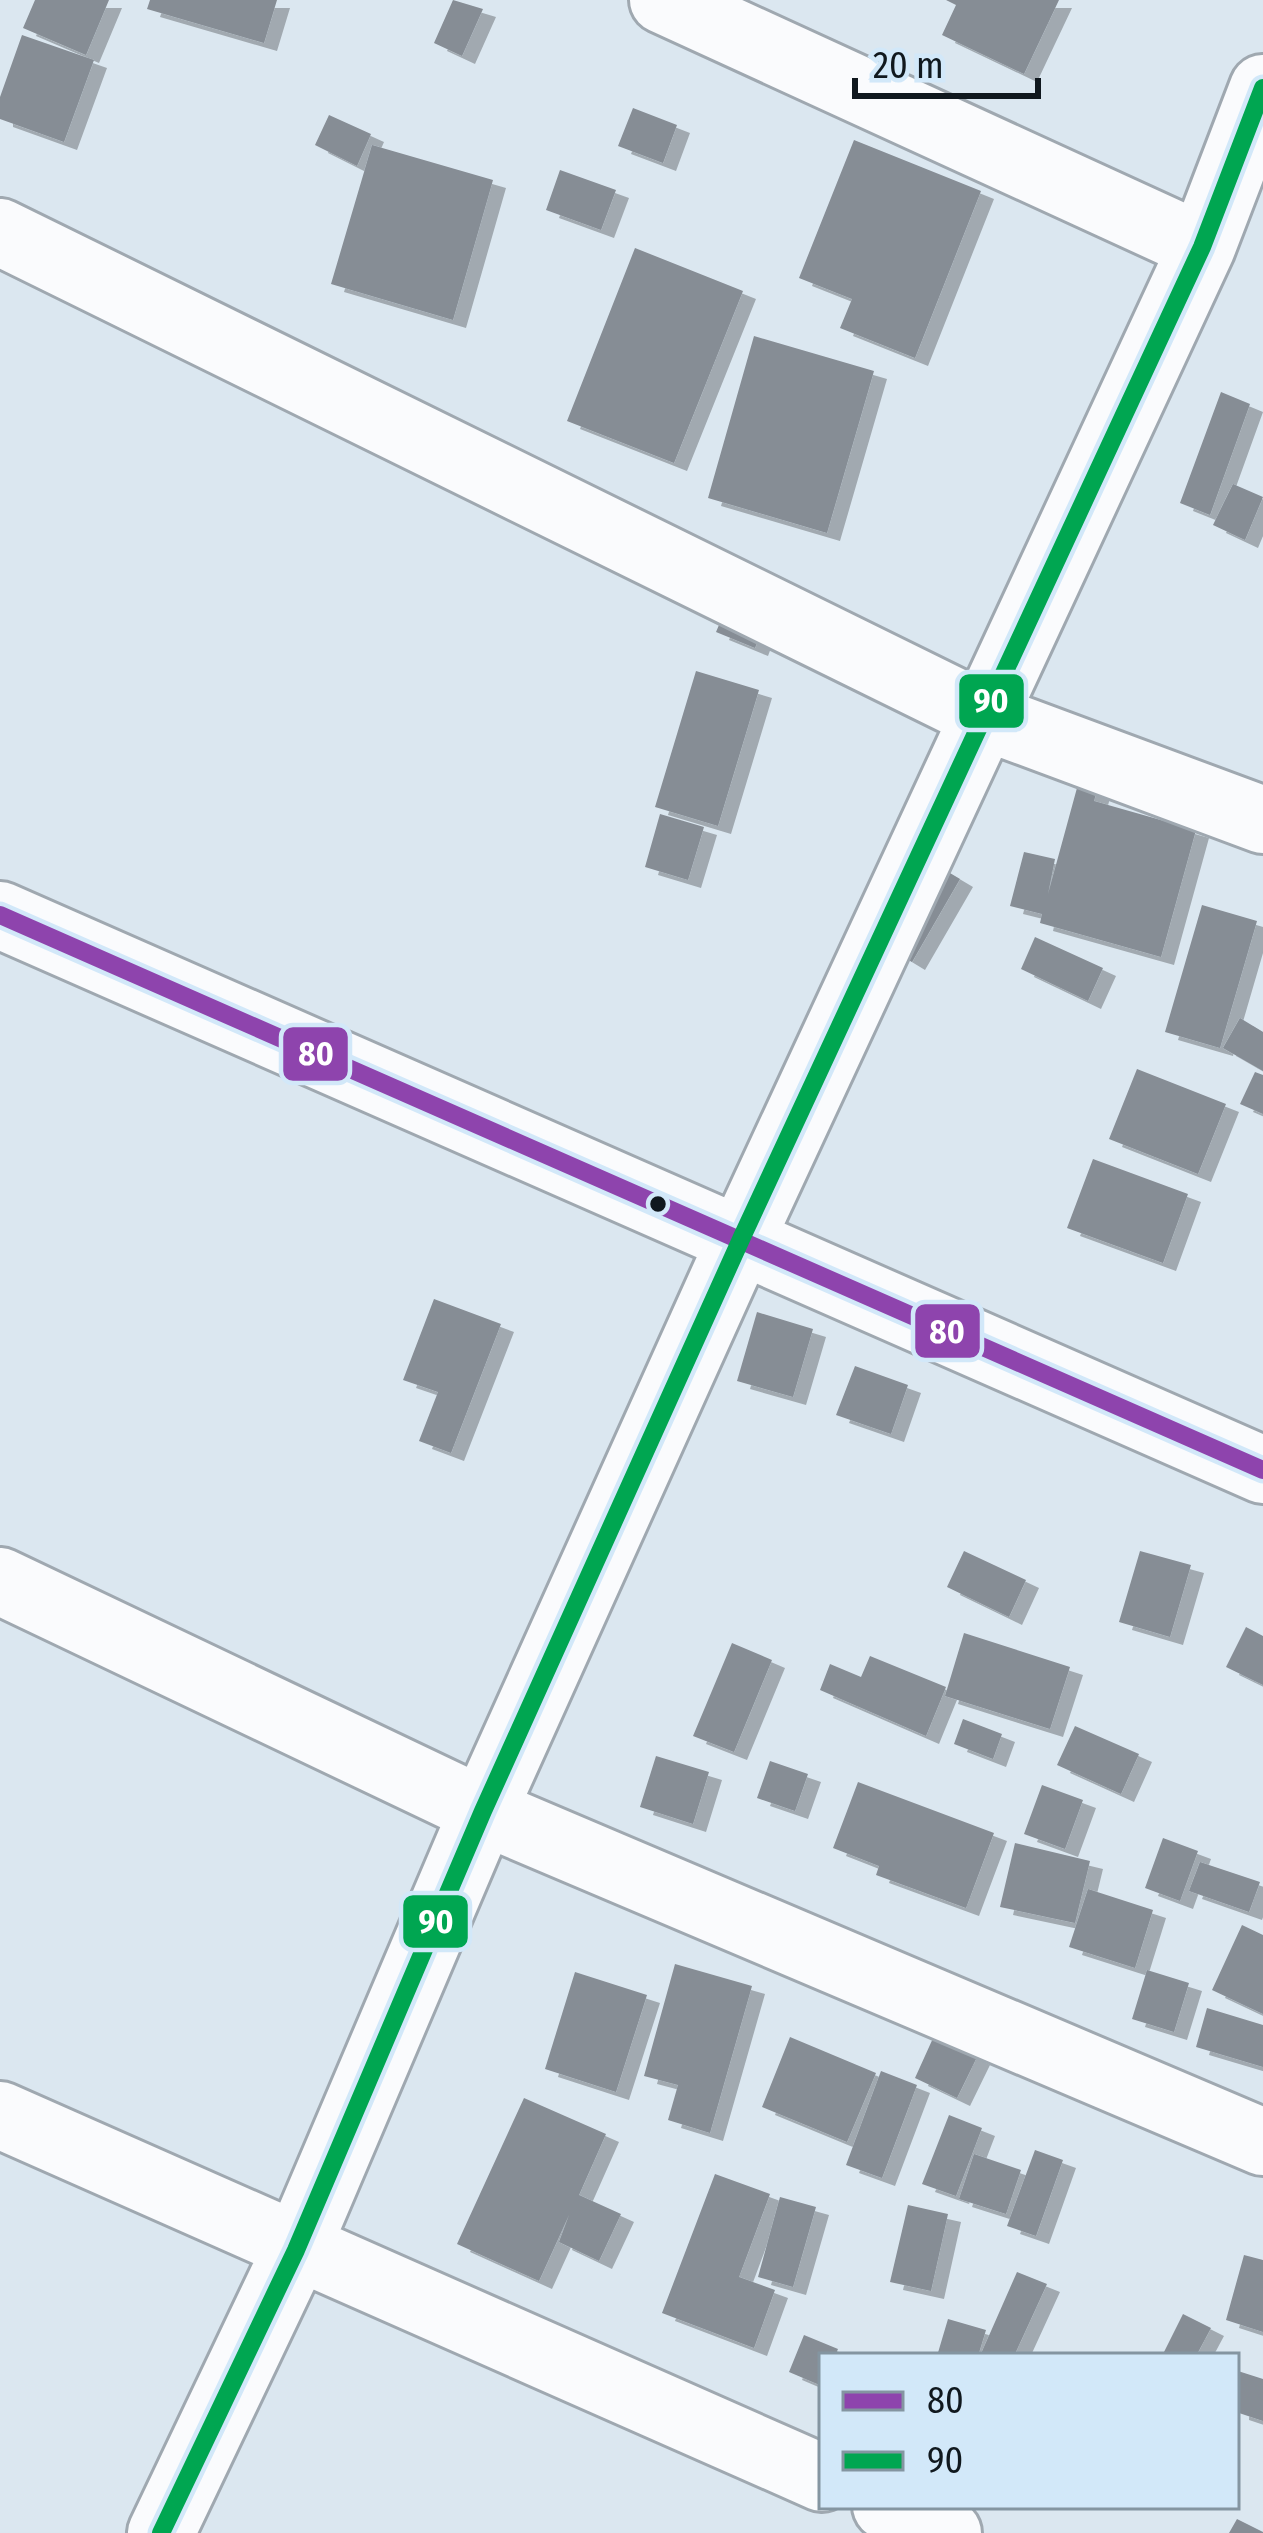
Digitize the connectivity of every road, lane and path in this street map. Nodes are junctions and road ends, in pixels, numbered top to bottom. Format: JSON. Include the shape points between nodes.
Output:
{"nodes":[{"id":1,"x":663,"y":0,"type":"edge"},
{"id":2,"x":1263,"y":88,"type":"edge"},
{"id":3,"x":0,"y":232,"type":"edge"},
{"id":4,"x":1202,"y":247,"type":"junction"},
{"id":5,"x":986,"y":718,"type":"junction"},
{"id":6,"x":1263,"y":820,"type":"edge"},
{"id":7,"x":0,"y":915,"type":"edge"},
{"id":8,"x":742,"y":1237,"type":"junction"},
{"id":9,"x":1263,"y":1470,"type":"edge"},
{"id":10,"x":0,"y":1581,"type":"edge"},
{"id":11,"x":483,"y":1811,"type":"junction"},
{"id":12,"x":0,"y":2115,"type":"edge"},
{"id":13,"x":1263,"y":2142,"type":"edge"},
{"id":14,"x":296,"y":2249,"type":"junction"},
{"id":15,"x":819,"y":2477,"type":"edge"},
{"id":16,"x":893,"y":2509,"type":"edge"},
{"id":17,"x":161,"y":2533,"type":"edge"},
{"id":18,"x":948,"y":2533,"type":"edge"}],
"edges":[{"from":1,"to":4,"type":"street"},
{"from":2,"to":4,"type":"street"},
{"from":3,"to":5,"type":"street"},
{"from":4,"to":5,"type":"street"},
{"from":5,"to":6,"type":"street"},
{"from":5,"to":8,"type":"street"},
{"from":7,"to":8,"type":"street"},
{"from":8,"to":9,"type":"street"},
{"from":8,"to":11,"type":"street"},
{"from":10,"to":11,"type":"street"},
{"from":11,"to":13,"type":"street"},
{"from":11,"to":14,"type":"street"},
{"from":12,"to":14,"type":"street"},
{"from":14,"to":15,"type":"street"},
{"from":14,"to":17,"type":"street"},
{"from":16,"to":18,"type":"street"}]}
